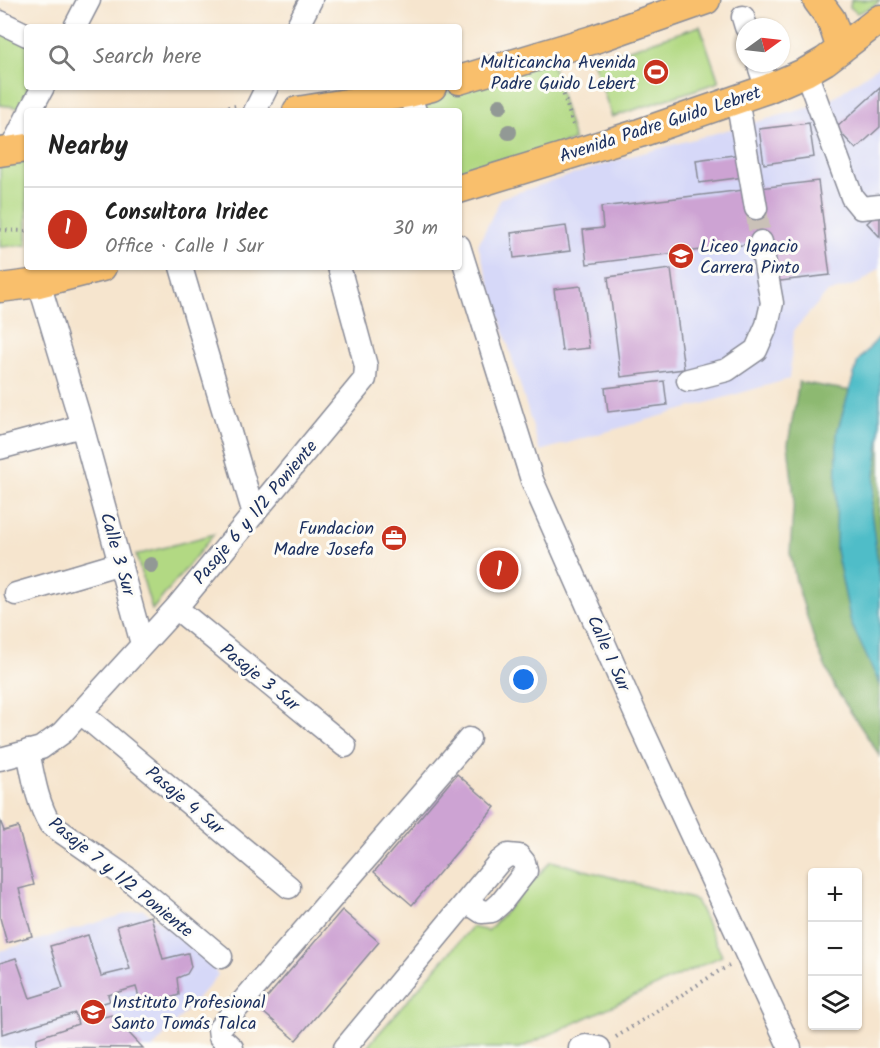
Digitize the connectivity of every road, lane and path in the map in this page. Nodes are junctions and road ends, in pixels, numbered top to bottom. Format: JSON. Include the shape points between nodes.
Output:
{"nodes":[{"id":1,"x":89,"y":0,"type":"edge"},
{"id":2,"x":311,"y":0,"type":"edge"},
{"id":3,"x":706,"y":0,"type":"edge"},
{"id":4,"x":827,"y":6,"type":"edge"},
{"id":5,"x":880,"y":19,"type":"edge"},
{"id":6,"x":0,"y":22,"type":"edge"},
{"id":7,"x":77,"y":24,"type":"edge"},
{"id":8,"x":299,"y":24,"type":"edge"},
{"id":9,"x":24,"y":34,"type":"edge"},
{"id":10,"x":841,"y":49,"type":"junction"},
{"id":11,"x":806,"y":72,"type":"junction"},
{"id":12,"x":762,"y":76,"type":"edge"},
{"id":13,"x":462,"y":79,"type":"edge"},
{"id":14,"x":542,"y":83,"type":"dead end"},
{"id":15,"x":41,"y":90,"type":"edge"},
{"id":16,"x":266,"y":90,"type":"edge"},
{"id":17,"x":419,"y":97,"type":"edge"},
{"id":18,"x":737,"y":99,"type":"junction"},
{"id":19,"x":32,"y":108,"type":"edge"},
{"id":20,"x":256,"y":108,"type":"edge"},
{"id":21,"x":323,"y":108,"type":"edge"},
{"id":22,"x":24,"y":124,"type":"edge"},
{"id":23,"x":576,"y":132,"type":"dead end"},
{"id":24,"x":12,"y":150,"type":"edge"},
{"id":25,"x":462,"y":188,"type":"edge"},
{"id":26,"x":880,"y":206,"type":"edge"},
{"id":27,"x":756,"y":208,"type":"tunnel mouth"},
{"id":28,"x":0,"y":230,"type":"edge"},
{"id":29,"x":24,"y":231,"type":"edge"},
{"id":30,"x":761,"y":242,"type":"tunnel mouth"},
{"id":31,"x":462,"y":256,"type":"edge"},
{"id":32,"x":90,"y":270,"type":"edge"},
{"id":33,"x":182,"y":270,"type":"edge"},
{"id":34,"x":340,"y":270,"type":"edge"},
{"id":35,"x":13,"y":289,"type":"edge"},
{"id":36,"x":688,"y":380,"type":"dead end"},
{"id":37,"x":82,"y":426,"type":"junction"},
{"id":38,"x":0,"y":448,"type":"edge"},
{"id":39,"x":254,"y":514,"type":"junction"},
{"id":40,"x":121,"y":563,"type":"junction"},
{"id":41,"x":16,"y":594,"type":"dead end"},
{"id":42,"x":176,"y":608,"type":"junction"},
{"id":43,"x":142,"y":644,"type":"junction"},
{"id":44,"x":81,"y":713,"type":"junction"},
{"id":45,"x":469,"y":739,"type":"dead end"},
{"id":46,"x":345,"y":746,"type":"dead end"},
{"id":47,"x":28,"y":752,"type":"junction"},
{"id":48,"x":0,"y":759,"type":"edge"},
{"id":49,"x":288,"y":887,"type":"dead end"},
{"id":50,"x":467,"y":902,"type":"dead end"},
{"id":51,"x":220,"y":957,"type":"dead end"},
{"id":52,"x":748,"y":958,"type":"junction"},
{"id":53,"x":604,"y":1045,"type":"edge"},
{"id":54,"x":232,"y":1048,"type":"edge"},
{"id":55,"x":345,"y":1048,"type":"edge"},
{"id":56,"x":580,"y":1048,"type":"edge"},
{"id":57,"x":790,"y":1048,"type":"edge"}],
"edges":[{"from":1,"to":7,"type":"street"},
{"from":2,"to":8,"type":"street"},
{"from":3,"to":13,"type":"main road"},
{"from":4,"to":10,"type":"main road"},
{"from":5,"to":10,"type":"main road","name":"Avenida Padre Guido Lebret"},
{"from":6,"to":9,"type":"street"},
{"from":10,"to":11,"type":"main road","name":"Avenida Padre Guido Lebret"},
{"from":11,"to":12,"type":"main road","name":"Avenida Padre Guido Lebret"},
{"from":11,"to":26,"type":"street","via":[[852,196],[861,208]]},
{"from":12,"to":18,"type":"main road","name":"Avenida Padre Guido Lebret"},
{"from":14,"to":23,"type":"path","via":[[560,83]]},
{"from":15,"to":19,"type":"street"},
{"from":16,"to":20,"type":"street"},
{"from":17,"to":21,"type":"main road"},
{"from":18,"to":25,"type":"main road","name":"Avenida Padre Guido Lebret"},
{"from":18,"to":27,"type":"street"},
{"from":22,"to":24,"type":"street"},
{"from":28,"to":29,"type":"path"},
{"from":30,"to":36,"type":"street","via":[[772,303],[756,350],[727,370]]},
{"from":31,"to":52,"type":"street","name":"Calle 1 Sur","via":[[532,480]]},
{"from":32,"to":35,"type":"main road"},
{"from":33,"to":39,"type":"street"},
{"from":34,"to":39,"type":"street","name":"Pasaje 6 y 1/2 Poniente","via":[[366,366],[365,379]]},
{"from":35,"to":37,"type":"street","name":"Calle 3 Sur"},
{"from":37,"to":38,"type":"street"},
{"from":37,"to":40,"type":"street","name":"Calle 3 Sur"},
{"from":39,"to":42,"type":"street","name":"Pasaje 6 y 1/2 Poniente"},
{"from":40,"to":41,"type":"street"},
{"from":40,"to":43,"type":"street","name":"Calle 3 Sur"},
{"from":42,"to":43,"type":"street","name":"Pasaje 6 y 1/2 Poniente"},
{"from":42,"to":46,"type":"street","name":"Pasaje 3 Sur"},
{"from":43,"to":44,"type":"street"},
{"from":44,"to":47,"type":"street","via":[[62,733]]},
{"from":44,"to":49,"type":"street","name":"Pasaje 4 Sur"},
{"from":45,"to":54,"type":"street","via":[[219,1029],[220,1036]]},
{"from":47,"to":48,"type":"street"},
{"from":47,"to":51,"type":"street","name":"Pasaje 7 y 1/2 Poniente","via":[[50,824],[126,877]]},
{"from":50,"to":55,"type":"street"},
{"from":52,"to":53,"type":"path","via":[[719,970]]},
{"from":52,"to":57,"type":"street","name":"Calle 1 Sur"},
{"from":53,"to":56,"type":"street"}]}
